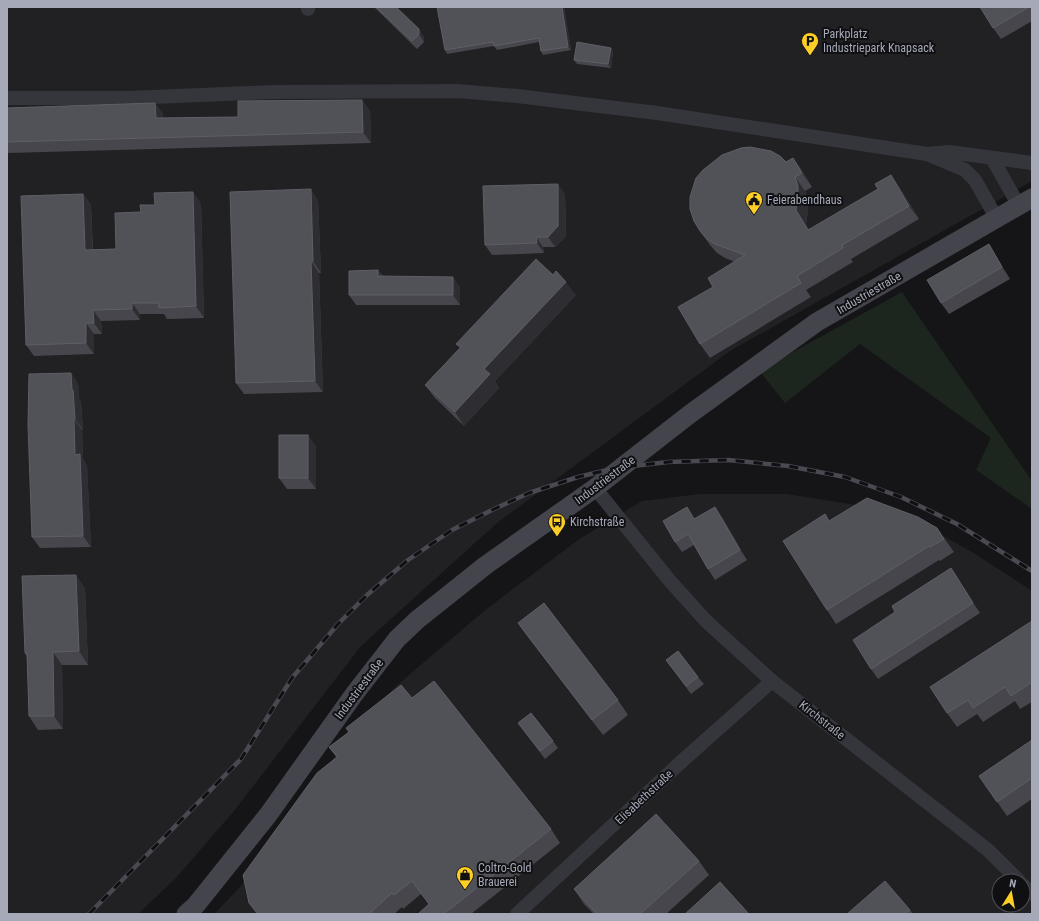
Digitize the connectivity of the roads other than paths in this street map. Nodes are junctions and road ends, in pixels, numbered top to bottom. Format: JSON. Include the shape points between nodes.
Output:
{"nodes":[{"id":1,"x":7,"y":98,"type":"edge"},
{"id":2,"x":927,"y":154,"type":"junction"},
{"id":3,"x":992,"y":158,"type":"junction"},
{"id":4,"x":1032,"y":163,"type":"edge"},
{"id":5,"x":1026,"y":202,"type":"edge"},
{"id":6,"x":997,"y":219,"type":"junction"},
{"id":7,"x":595,"y":488,"type":"junction"},
{"id":8,"x":772,"y":681,"type":"junction"},
{"id":9,"x":1011,"y":873,"type":"edge"},
{"id":10,"x":196,"y":911,"type":"edge"},
{"id":11,"x":517,"y":914,"type":"edge"}],
"edges":[{"from":1,"to":2,"type":"street","via":[[457,91],[657,113]]},
{"from":2,"to":3,"type":"street","via":[[949,152]]},
{"from":2,"to":6,"type":"street","via":[[965,170],[975,180]]},
{"from":3,"to":4,"type":"street"},
{"from":3,"to":5,"type":"street"},
{"from":5,"to":6,"type":"main road","name":"Industriestraße"},
{"from":6,"to":7,"type":"main road","name":"Industriestraße","via":[[817,322],[690,414]]},
{"from":7,"to":8,"type":"street","name":"Kirchstraße","via":[[670,581],[706,621]]},
{"from":7,"to":10,"type":"main road","name":"Industriestraße","via":[[486,565],[397,639]]},
{"from":8,"to":9,"type":"street","name":"Kirchstraße","via":[[988,850]]},
{"from":8,"to":11,"type":"street","name":"Elisabethstraße"}]}
